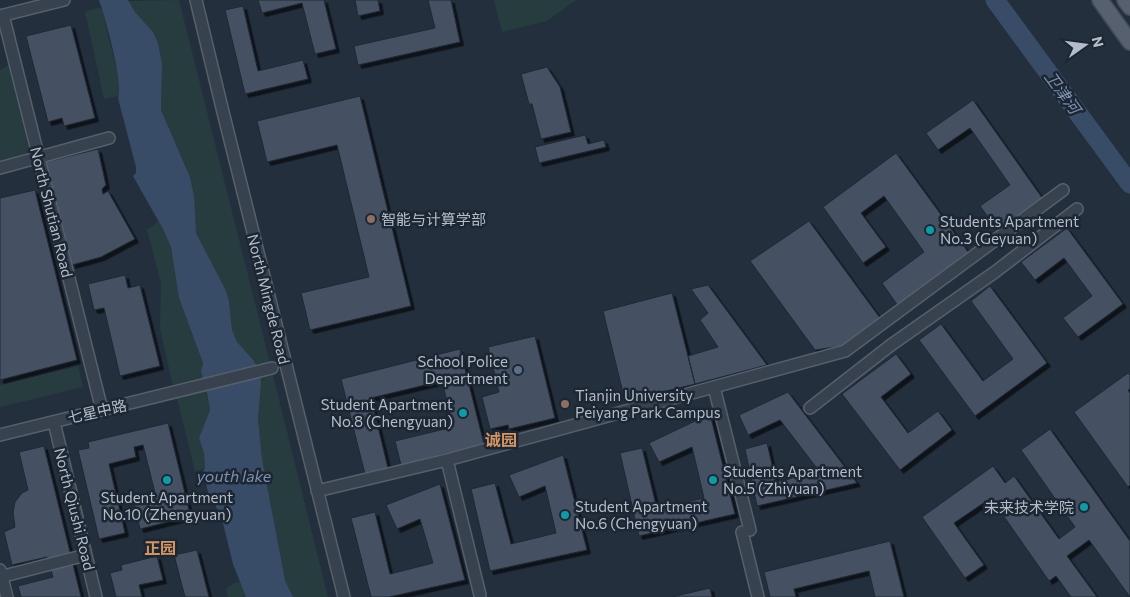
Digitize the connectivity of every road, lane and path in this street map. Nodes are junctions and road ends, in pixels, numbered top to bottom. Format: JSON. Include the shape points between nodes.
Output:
{"nodes":[{"id":1,"x":41,"y":0,"type":"edge"},
{"id":2,"x":64,"y":0,"type":"edge"},
{"id":3,"x":196,"y":0,"type":"edge"},
{"id":4,"x":1100,"y":0,"type":"edge"},
{"id":5,"x":1125,"y":0,"type":"edge"},
{"id":6,"x":1130,"y":7,"type":"edge"},
{"id":7,"x":1,"y":14,"type":"edge"},
{"id":8,"x":1130,"y":42,"type":"edge"},
{"id":9,"x":109,"y":138,"type":"dead end"},
{"id":10,"x":38,"y":158,"type":"junction"},
{"id":11,"x":0,"y":168,"type":"edge"},
{"id":12,"x":1063,"y":190,"type":"dead end"},
{"id":13,"x":1077,"y":209,"type":"dead end"},
{"id":14,"x":272,"y":368,"type":"dead end"},
{"id":15,"x":714,"y":387,"type":"junction"},
{"id":16,"x":810,"y":408,"type":"dead end"},
{"id":17,"x":102,"y":410,"type":"junction"},
{"id":18,"x":54,"y":422,"type":"junction"},
{"id":19,"x":0,"y":435,"type":"edge"},
{"id":20,"x":447,"y":460,"type":"junction"},
{"id":21,"x":317,"y":491,"type":"junction"},
{"id":22,"x":86,"y":555,"type":"junction"},
{"id":23,"x":1,"y":574,"type":"edge"},
{"id":24,"x":480,"y":595,"type":"dead end"},
{"id":25,"x":7,"y":597,"type":"edge"},
{"id":26,"x":96,"y":597,"type":"edge"},
{"id":27,"x":344,"y":597,"type":"edge"},
{"id":28,"x":758,"y":597,"type":"edge"}],
"edges":[{"from":1,"to":7,"type":"street"},
{"from":2,"to":7,"type":"street"},
{"from":3,"to":21,"type":"street","name":"North Mingde Road"},
{"from":4,"to":8,"type":"main road"},
{"from":5,"to":6,"type":"main road"},
{"from":7,"to":10,"type":"street","name":"North Shutian Road"},
{"from":9,"to":10,"type":"street"},
{"from":10,"to":11,"type":"street"},
{"from":10,"to":17,"type":"street","name":"North Shutian Road"},
{"from":12,"to":15,"type":"street","via":[[845,351]]},
{"from":13,"to":16,"type":"street"},
{"from":14,"to":17,"type":"street","name":"七星中路"},
{"from":15,"to":20,"type":"street"},
{"from":15,"to":28,"type":"street"},
{"from":17,"to":18,"type":"street","name":"七星中路"},
{"from":18,"to":19,"type":"street","name":"七星中路"},
{"from":18,"to":22,"type":"street","name":"North Qiushi Road"},
{"from":20,"to":21,"type":"street"},
{"from":20,"to":24,"type":"street"},
{"from":21,"to":27,"type":"street","name":"North Mingde Road"},
{"from":22,"to":23,"type":"street"},
{"from":22,"to":26,"type":"street","name":"North Qiushi Road"},
{"from":23,"to":25,"type":"street"}]}
